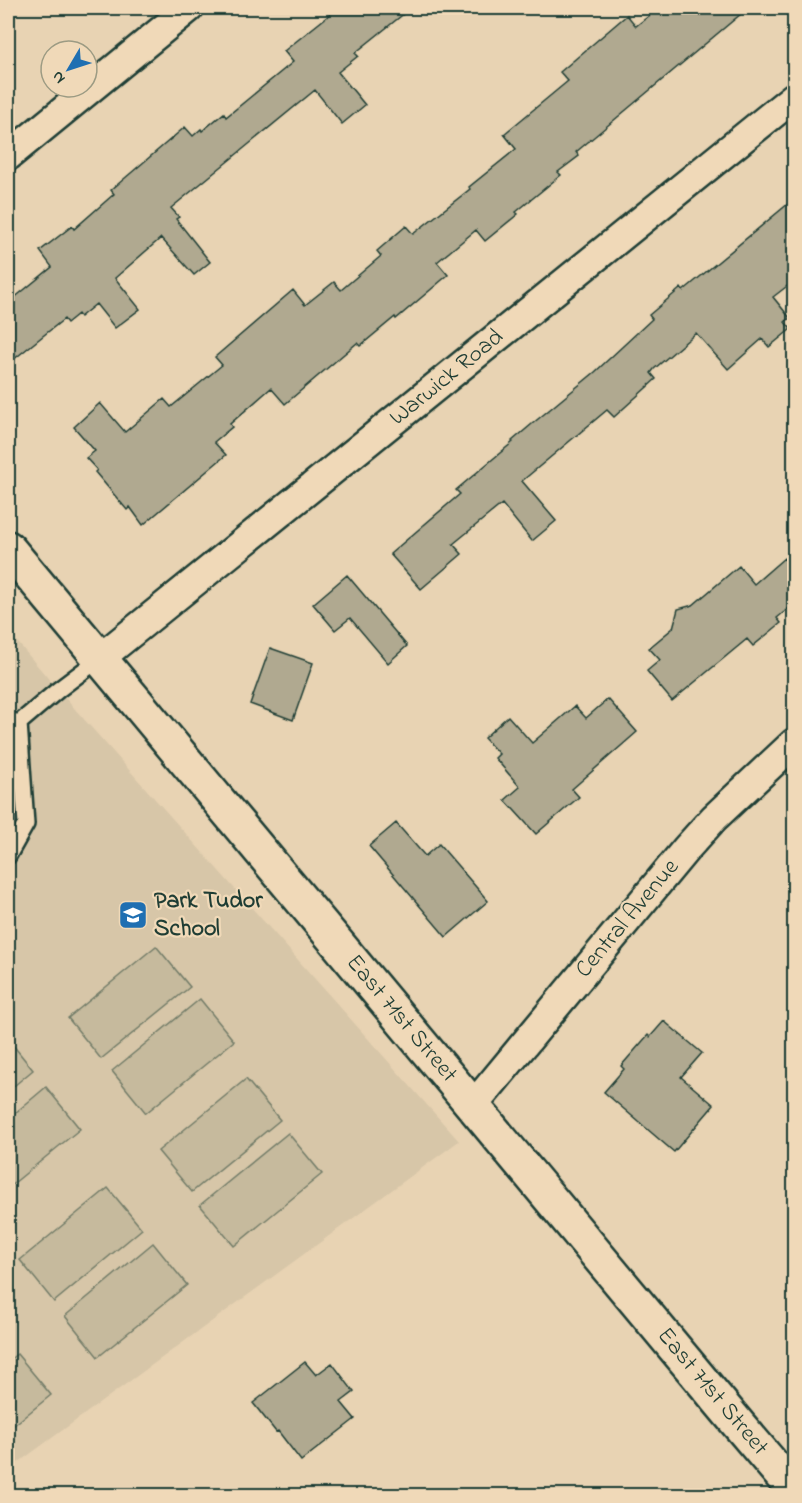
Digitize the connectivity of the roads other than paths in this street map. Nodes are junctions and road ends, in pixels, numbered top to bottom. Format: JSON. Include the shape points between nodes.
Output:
{"nodes":[{"id":1,"x":189,"y":8,"type":"edge"},
{"id":2,"x":795,"y":97,"type":"edge"},
{"id":3,"x":8,"y":156,"type":"edge"},
{"id":4,"x":8,"y":548,"type":"edge"},
{"id":5,"x":99,"y":659,"type":"junction"},
{"id":6,"x":13,"y":722,"type":"edge"},
{"id":7,"x":795,"y":743,"type":"edge"},
{"id":8,"x":8,"y":856,"type":"edge"},
{"id":9,"x":473,"y":1106,"type":"junction"},
{"id":10,"x":795,"y":1490,"type":"edge"}],
"edges":[{"from":1,"to":3,"type":"street"},
{"from":2,"to":5,"type":"street","name":"Warwick Road"},
{"from":4,"to":5,"type":"main road","name":"East 71st Street"},
{"from":5,"to":6,"type":"lane"},
{"from":5,"to":9,"type":"main road","name":"East 71st Street"},
{"from":6,"to":8,"type":"lane","via":[[26,824]]},
{"from":7,"to":9,"type":"street","name":"Central Avenue","via":[[686,849]]},
{"from":9,"to":10,"type":"main road","name":"East 71st Street"}]}
